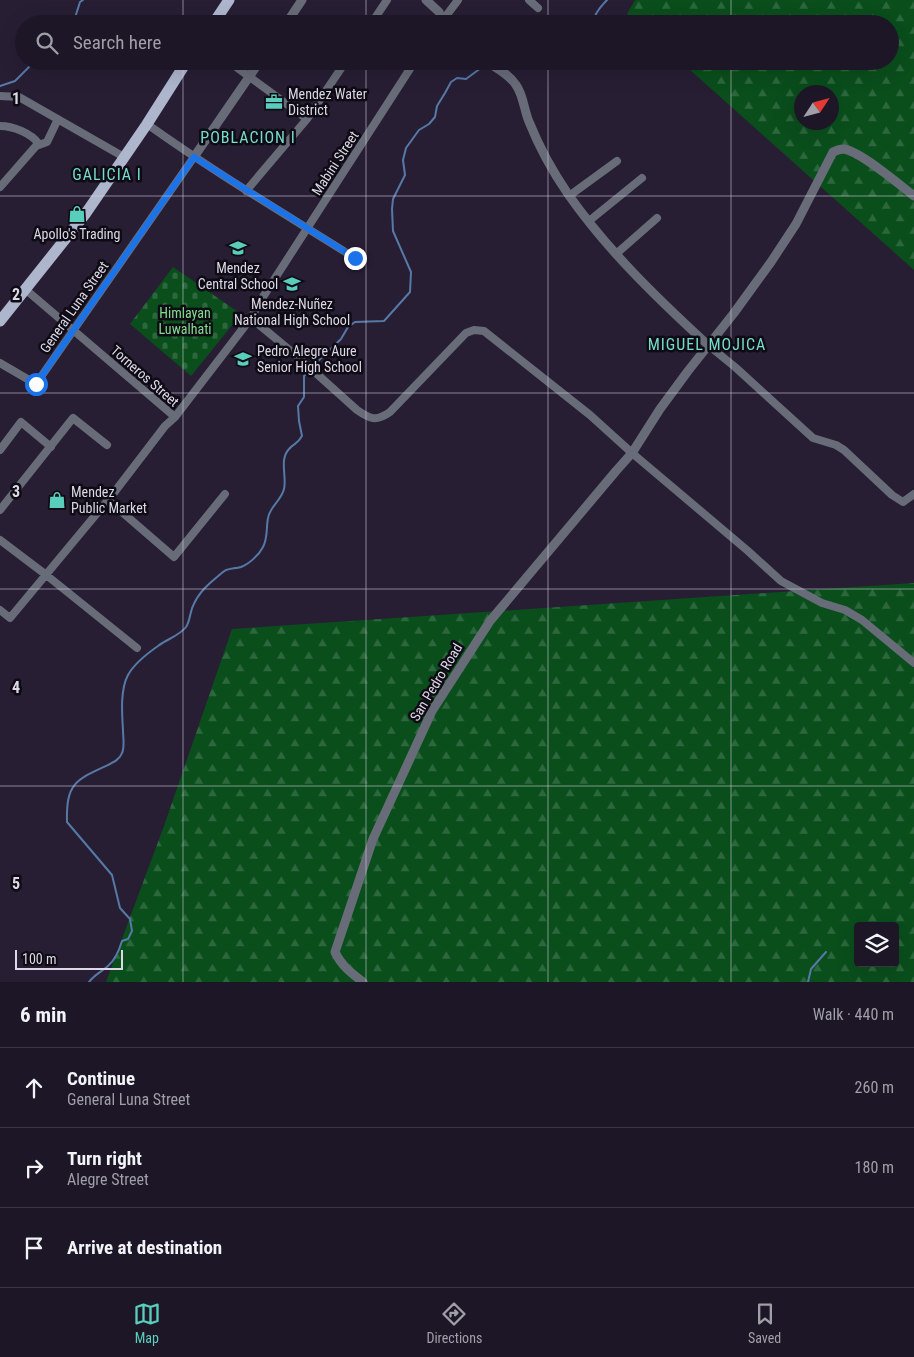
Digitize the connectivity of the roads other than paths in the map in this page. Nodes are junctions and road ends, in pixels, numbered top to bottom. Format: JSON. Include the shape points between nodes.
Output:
{"nodes":[{"id":1,"x":229,"y":0,"type":"edge"},
{"id":2,"x":302,"y":0,"type":"edge"},
{"id":3,"x":387,"y":0,"type":"edge"},
{"id":4,"x":426,"y":0,"type":"edge"},
{"id":5,"x":458,"y":0,"type":"edge"},
{"id":6,"x":529,"y":0,"type":"edge"},
{"id":7,"x":538,"y":8,"type":"dead end"},
{"id":8,"x":219,"y":15,"type":"edge"},
{"id":9,"x":292,"y":15,"type":"edge"},
{"id":10,"x":377,"y":15,"type":"edge"},
{"id":11,"x":439,"y":15,"type":"edge"},
{"id":12,"x":448,"y":15,"type":"edge"},
{"id":13,"x":182,"y":70,"type":"edge"},
{"id":14,"x":241,"y":70,"type":"edge"},
{"id":15,"x":254,"y":70,"type":"edge"},
{"id":16,"x":340,"y":70,"type":"edge"},
{"id":17,"x":410,"y":70,"type":"edge"},
{"id":18,"x":498,"y":70,"type":"edge"},
{"id":19,"x":250,"y":76,"type":"junction"},
{"id":20,"x":0,"y":96,"type":"edge"},
{"id":21,"x":58,"y":119,"type":"junction"},
{"id":22,"x":307,"y":119,"type":"junction"},
{"id":23,"x":147,"y":124,"type":"junction"},
{"id":24,"x":0,"y":126,"type":"edge"},
{"id":25,"x":39,"y":144,"type":"junction"},
{"id":26,"x":124,"y":157,"type":"junction"},
{"id":27,"x":194,"y":157,"type":"junction"},
{"id":28,"x":617,"y":161,"type":"dead end"},
{"id":29,"x":642,"y":178,"type":"dead end"},
{"id":30,"x":0,"y":187,"type":"edge"},
{"id":31,"x":246,"y":191,"type":"junction"},
{"id":32,"x":569,"y":196,"type":"junction"},
{"id":33,"x":914,"y":196,"type":"edge"},
{"id":34,"x":657,"y":218,"type":"dead end"},
{"id":35,"x":589,"y":221,"type":"junction"},
{"id":36,"x":307,"y":228,"type":"junction"},
{"id":37,"x":616,"y":254,"type":"junction"},
{"id":38,"x":355,"y":258,"type":"dead end"},
{"id":39,"x":25,"y":289,"type":"junction"},
{"id":40,"x":251,"y":318,"type":"junction"},
{"id":41,"x":0,"y":322,"type":"edge"},
{"id":42,"x":74,"y":331,"type":"junction"},
{"id":43,"x":708,"y":345,"type":"junction"},
{"id":44,"x":0,"y":363,"type":"edge"},
{"id":45,"x":175,"y":416,"type":"junction"},
{"id":46,"x":107,"y":445,"type":"dead end"},
{"id":47,"x":51,"y":447,"type":"junction"},
{"id":48,"x":0,"y":450,"type":"edge"},
{"id":49,"x":632,"y":453,"type":"junction"},
{"id":50,"x":225,"y":494,"type":"dead end"},
{"id":51,"x":914,"y":494,"type":"edge"},
{"id":52,"x":110,"y":497,"type":"junction"},
{"id":53,"x":0,"y":510,"type":"edge"},
{"id":54,"x":0,"y":540,"type":"edge"},
{"id":55,"x":45,"y":574,"type":"junction"},
{"id":56,"x":0,"y":610,"type":"edge"},
{"id":57,"x":137,"y":648,"type":"dead end"},
{"id":58,"x":914,"y":663,"type":"edge"},
{"id":59,"x":362,"y":982,"type":"edge"}],
"edges":[{"from":1,"to":8,"type":"main road"},
{"from":2,"to":9,"type":"street"},
{"from":3,"to":10,"type":"street"},
{"from":4,"to":11,"type":"street"},
{"from":5,"to":12,"type":"street"},
{"from":6,"to":7,"type":"street"},
{"from":13,"to":23,"type":"main road"},
{"from":14,"to":19,"type":"street"},
{"from":15,"to":19,"type":"street","name":"General Luna Street"},
{"from":16,"to":22,"type":"street"},
{"from":17,"to":36,"type":"street","name":"Mabini Street"},
{"from":18,"to":32,"type":"street","via":[[515,84],[540,146]]},
{"from":19,"to":22,"type":"street"},
{"from":19,"to":27,"type":"street","name":"General Luna Street"},
{"from":20,"to":21,"type":"street","via":[[19,97]]},
{"from":21,"to":25,"type":"street","via":[[46,142]]},
{"from":21,"to":26,"type":"street"},
{"from":22,"to":31,"type":"street"},
{"from":23,"to":26,"type":"main road"},
{"from":23,"to":27,"type":"street"},
{"from":24,"to":25,"type":"street","via":[[22,132]]},
{"from":25,"to":30,"type":"street"},
{"from":26,"to":39,"type":"main road","via":[[86,213]]},
{"from":27,"to":31,"type":"street"},
{"from":27,"to":42,"type":"street","name":"General Luna Street"},
{"from":28,"to":32,"type":"street"},
{"from":29,"to":35,"type":"street"},
{"from":31,"to":36,"type":"street"},
{"from":32,"to":35,"type":"street"},
{"from":33,"to":43,"type":"street","via":[[860,156],[846,150],[833,152],[796,224]]},
{"from":34,"to":37,"type":"street"},
{"from":35,"to":37,"type":"street"},
{"from":36,"to":38,"type":"street"},
{"from":36,"to":40,"type":"street","name":"Mabini Street"},
{"from":37,"to":43,"type":"street"},
{"from":39,"to":41,"type":"main road"},
{"from":39,"to":42,"type":"street","name":"Torneros Street"},
{"from":40,"to":45,"type":"street","name":"Mabini Street"},
{"from":40,"to":49,"type":"street","via":[[357,410],[375,419],[390,412],[466,333],[484,331]]},
{"from":42,"to":44,"type":"street","name":"General Luna Street","via":[[36,384]]},
{"from":42,"to":45,"type":"street","name":"Torneros Street"},
{"from":43,"to":49,"type":"street"},
{"from":43,"to":51,"type":"street","via":[[813,438],[844,450],[892,495],[904,502]]},
{"from":45,"to":52,"type":"street","name":"Torneros Street"},
{"from":46,"to":47,"type":"street","via":[[73,418]]},
{"from":47,"to":48,"type":"street","via":[[21,422]]},
{"from":47,"to":53,"type":"street"},
{"from":49,"to":58,"type":"street","via":[[781,581],[862,620]]},
{"from":49,"to":59,"type":"street","name":"San Pedro Road","via":[[490,621],[432,711],[373,839],[334,952],[345,968]]},
{"from":50,"to":52,"type":"street","via":[[174,557]]},
{"from":52,"to":55,"type":"street","name":"Torneros Street"},
{"from":54,"to":55,"type":"street"},
{"from":55,"to":56,"type":"street","name":"Torneros Street","via":[[10,618]]},
{"from":55,"to":57,"type":"street"}]}
